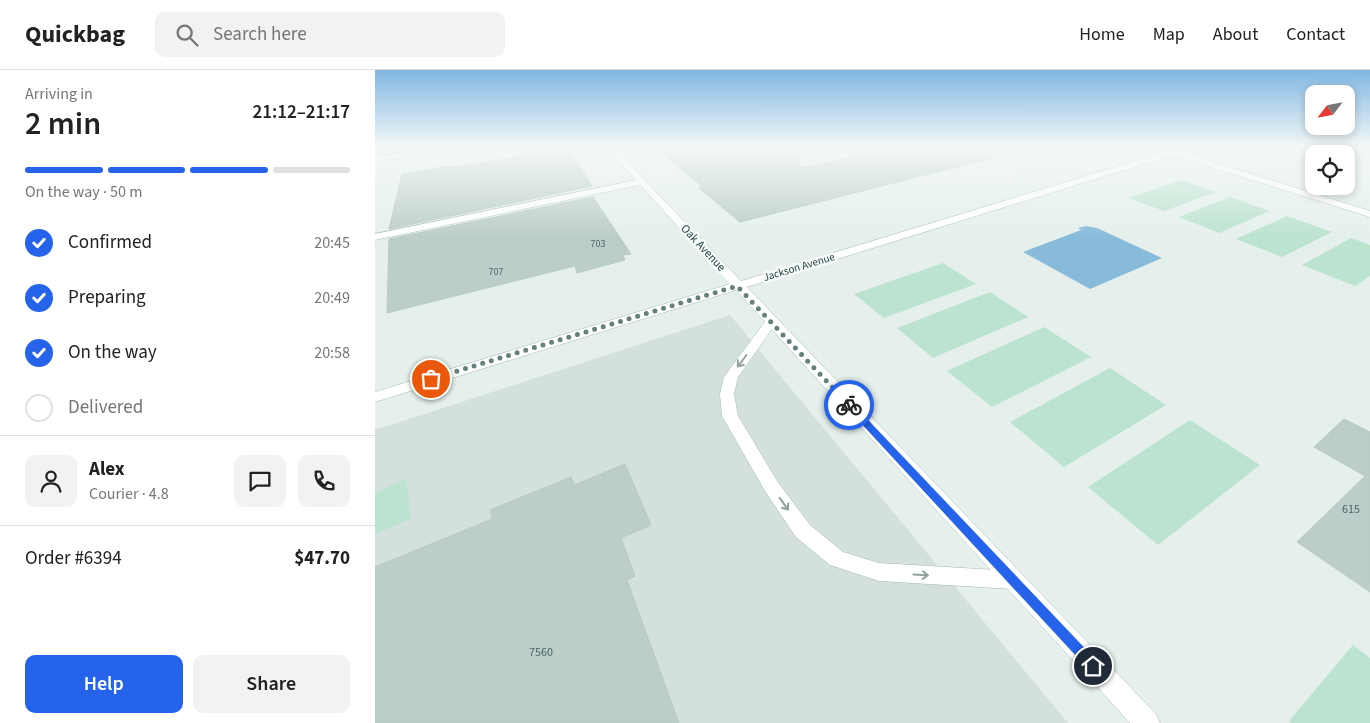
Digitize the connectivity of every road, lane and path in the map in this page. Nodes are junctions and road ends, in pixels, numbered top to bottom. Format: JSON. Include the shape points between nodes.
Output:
{"nodes":[{"id":1,"x":636,"y":176,"type":"edge"},
{"id":2,"x":1093,"y":176,"type":"edge"},
{"id":3,"x":1251,"y":176,"type":"edge"},
{"id":4,"x":641,"y":182,"type":"junction"},
{"id":5,"x":1370,"y":214,"type":"edge"},
{"id":6,"x":375,"y":237,"type":"edge"},
{"id":7,"x":737,"y":286,"type":"junction"},
{"id":8,"x":771,"y":322,"type":"junction"},
{"id":9,"x":375,"y":396,"type":"edge"},
{"id":10,"x":1013,"y":580,"type":"junction"},
{"id":11,"x":1147,"y":723,"type":"edge"}],
"edges":[{"from":1,"to":4,"type":"street","name":"Oak Avenue"},
{"from":2,"to":7,"type":"street","name":"Jackson Avenue"},
{"from":3,"to":5,"type":"street"},
{"from":4,"to":6,"type":"street"},
{"from":4,"to":7,"type":"street","name":"Oak Avenue"},
{"from":7,"to":8,"type":"street","name":"Oak Avenue"},
{"from":7,"to":9,"type":"street","name":"Jackson Avenue"},
{"from":8,"to":10,"type":"street","name":"Oak Avenue"},
{"from":8,"to":10,"type":"street","one_way":true,"via":[[731,377],[727,394],[730,416],[771,486],[803,531],[837,559],[879,572]]},
{"from":10,"to":11,"type":"street","name":"Oak Avenue"}]}
